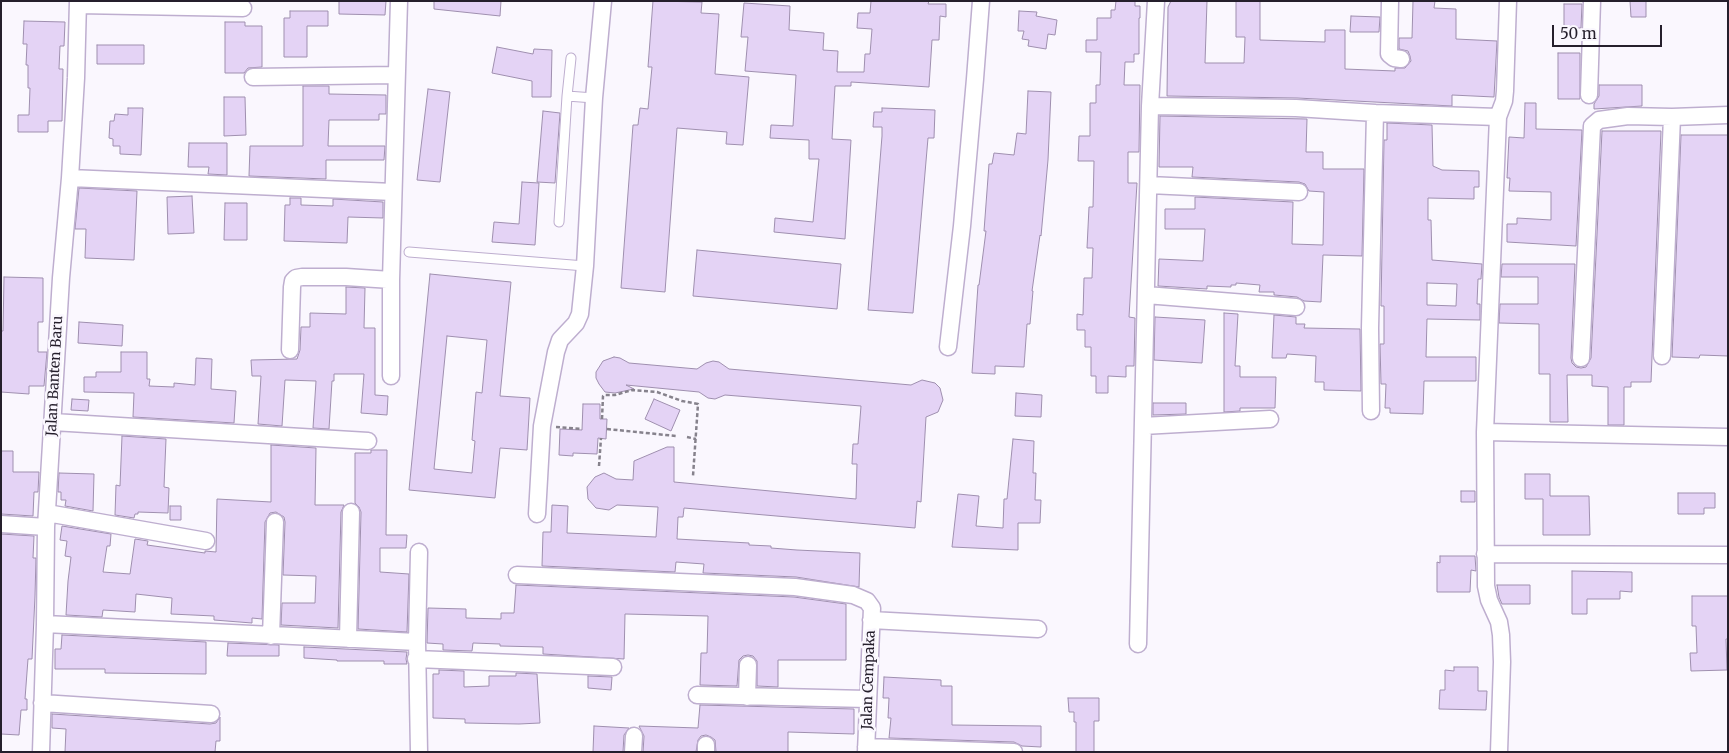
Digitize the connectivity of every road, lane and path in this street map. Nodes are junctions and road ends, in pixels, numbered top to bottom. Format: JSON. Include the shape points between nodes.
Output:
{"nodes":[{"id":1,"x":399,"y":1,"type":"edge"},
{"id":2,"x":603,"y":1,"type":"edge"},
{"id":3,"x":981,"y":1,"type":"edge"},
{"id":4,"x":1156,"y":1,"type":"edge"},
{"id":5,"x":1390,"y":1,"type":"edge"},
{"id":6,"x":1508,"y":1,"type":"edge"},
{"id":7,"x":1592,"y":1,"type":"edge"},
{"id":8,"x":78,"y":3,"type":"edge"},
{"id":9,"x":243,"y":8,"type":"dead end"},
{"id":10,"x":571,"y":58,"type":"dead end"},
{"id":11,"x":1401,"y":59,"type":"dead end"},
{"id":12,"x":396,"y":75,"type":"junction"},
{"id":13,"x":253,"y":77,"type":"dead end"},
{"id":14,"x":1589,"y":95,"type":"dead end"},
{"id":15,"x":567,"y":96,"type":"junction"},
{"id":16,"x":594,"y":98,"type":"junction"},
{"id":17,"x":1150,"y":106,"type":"junction"},
{"id":18,"x":1375,"y":113,"type":"junction"},
{"id":19,"x":1728,"y":114,"type":"edge"},
{"id":20,"x":1498,"y":117,"type":"junction"},
{"id":21,"x":1672,"y":117,"type":"junction"},
{"id":22,"x":70,"y":178,"type":"junction"},
{"id":23,"x":1149,"y":185,"type":"junction"},
{"id":24,"x":393,"y":192,"type":"junction"},
{"id":25,"x":1299,"y":192,"type":"dead end"},
{"id":26,"x":559,"y":222,"type":"dead end"},
{"id":27,"x":409,"y":252,"type":"dead end"},
{"id":28,"x":585,"y":266,"type":"junction"},
{"id":29,"x":391,"y":280,"type":"junction"},
{"id":30,"x":1146,"y":295,"type":"junction"},
{"id":31,"x":1296,"y":307,"type":"dead end"},
{"id":32,"x":948,"y":347,"type":"dead end"},
{"id":33,"x":290,"y":350,"type":"dead end"},
{"id":34,"x":1662,"y":356,"type":"dead end"},
{"id":35,"x":1581,"y":358,"type":"dead end"},
{"id":36,"x":391,"y":376,"type":"dead end"},
{"id":37,"x":1371,"y":411,"type":"dead end"},
{"id":38,"x":602,"y":419,"type":"dead end"},
{"id":39,"x":1270,"y":419,"type":"dead end"},
{"id":40,"x":53,"y":422,"type":"junction"},
{"id":41,"x":542,"y":426,"type":"junction"},
{"id":42,"x":1143,"y":426,"type":"junction"},
{"id":43,"x":582,"y":429,"type":"dead end"},
{"id":44,"x":607,"y":429,"type":"dead end"},
{"id":45,"x":1485,"y":432,"type":"junction"},
{"id":46,"x":676,"y":436,"type":"dead end"},
{"id":47,"x":687,"y":437,"type":"dead end"},
{"id":48,"x":1728,"y":437,"type":"edge"},
{"id":49,"x":601,"y":438,"type":"dead end"},
{"id":50,"x":696,"y":439,"type":"junction"},
{"id":51,"x":368,"y":441,"type":"dead end"},
{"id":52,"x":599,"y":466,"type":"dead end"},
{"id":53,"x":693,"y":476,"type":"dead end"},
{"id":54,"x":351,"y":512,"type":"dead end"},
{"id":55,"x":537,"y":514,"type":"dead end"},
{"id":56,"x":47,"y":520,"type":"junction"},
{"id":57,"x":275,"y":522,"type":"dead end"},
{"id":58,"x":1,"y":524,"type":"edge"},
{"id":59,"x":206,"y":541,"type":"dead end"},
{"id":60,"x":419,"y":552,"type":"dead end"},
{"id":61,"x":1485,"y":554,"type":"junction"},
{"id":62,"x":1728,"y":556,"type":"edge"},
{"id":63,"x":517,"y":575,"type":"dead end"},
{"id":64,"x":871,"y":614,"type":"junction"},
{"id":65,"x":45,"y":624,"type":"junction"},
{"id":66,"x":1038,"y":630,"type":"dead end"},
{"id":67,"x":271,"y":636,"type":"junction"},
{"id":68,"x":348,"y":639,"type":"junction"},
{"id":69,"x":417,"y":642,"type":"junction"},
{"id":70,"x":1138,"y":644,"type":"dead end"},
{"id":71,"x":416,"y":659,"type":"junction"},
{"id":72,"x":748,"y":665,"type":"dead end"},
{"id":73,"x":613,"y":667,"type":"dead end"},
{"id":74,"x":697,"y":695,"type":"dead end"},
{"id":75,"x":747,"y":697,"type":"junction"},
{"id":76,"x":867,"y":698,"type":"junction"},
{"id":77,"x":42,"y":703,"type":"junction"},
{"id":78,"x":211,"y":714,"type":"dead end"},
{"id":79,"x":866,"y":749,"type":"edge"},
{"id":80,"x":41,"y":752,"type":"edge"},
{"id":81,"x":419,"y":752,"type":"edge"},
{"id":82,"x":1014,"y":752,"type":"edge"},
{"id":83,"x":1500,"y":752,"type":"edge"}],
"edges":[{"from":1,"to":12,"type":"street"},
{"from":2,"to":16,"type":"street"},
{"from":3,"to":32,"type":"street"},
{"from":4,"to":17,"type":"street"},
{"from":5,"to":11,"type":"street","via":[[1389,54]]},
{"from":6,"to":20,"type":"street","via":[[1504,96]]},
{"from":7,"to":14,"type":"street"},
{"from":8,"to":9,"type":"street"},
{"from":8,"to":22,"type":"street","name":"Jalan Banten Baru"},
{"from":10,"to":15,"type":"lane"},
{"from":12,"to":13,"type":"street"},
{"from":12,"to":24,"type":"street"},
{"from":15,"to":16,"type":"lane"},
{"from":15,"to":26,"type":"lane"},
{"from":16,"to":28,"type":"street"},
{"from":17,"to":18,"type":"street","via":[[1296,108]]},
{"from":17,"to":23,"type":"street"},
{"from":18,"to":20,"type":"street"},
{"from":18,"to":37,"type":"street"},
{"from":19,"to":21,"type":"street"},
{"from":20,"to":45,"type":"street"},
{"from":21,"to":34,"type":"street"},
{"from":21,"to":35,"type":"street","via":[[1628,116],[1599,120],[1592,126]]},
{"from":22,"to":24,"type":"street"},
{"from":22,"to":40,"type":"street","name":"Jalan Banten Baru"},
{"from":23,"to":25,"type":"street"},
{"from":23,"to":30,"type":"street"},
{"from":24,"to":29,"type":"street"},
{"from":27,"to":28,"type":"lane"},
{"from":28,"to":41,"type":"street","via":[[580,314],[558,345]]},
{"from":29,"to":33,"type":"street","via":[[296,278],[292,287]]},
{"from":29,"to":36,"type":"street"},
{"from":30,"to":31,"type":"street"},
{"from":30,"to":42,"type":"street"},
{"from":38,"to":50,"type":"path","via":[[604,395],[632,390],[657,392],[698,404]]},
{"from":39,"to":42,"type":"street"},
{"from":40,"to":51,"type":"street"},
{"from":40,"to":56,"type":"street","name":"Jalan Banten Baru"},
{"from":41,"to":43,"type":"path"},
{"from":41,"to":55,"type":"street"},
{"from":42,"to":70,"type":"street"},
{"from":44,"to":46,"type":"path"},
{"from":45,"to":48,"type":"street"},
{"from":45,"to":61,"type":"street"},
{"from":47,"to":50,"type":"path"},
{"from":49,"to":52,"type":"path"},
{"from":50,"to":53,"type":"path"},
{"from":54,"to":68,"type":"street"},
{"from":56,"to":58,"type":"street"},
{"from":56,"to":59,"type":"street"},
{"from":56,"to":65,"type":"street","name":"Jalan Banten Baru"},
{"from":57,"to":67,"type":"street"},
{"from":60,"to":69,"type":"street"},
{"from":61,"to":62,"type":"street"},
{"from":61,"to":83,"type":"street","via":[[1486,586],[1501,634]]},
{"from":63,"to":64,"type":"street","via":[[795,588],[853,595],[867,601]]},
{"from":64,"to":66,"type":"street"},
{"from":64,"to":76,"type":"street","name":"Jalan Cempaka"},
{"from":65,"to":67,"type":"street"},
{"from":65,"to":77,"type":"street","name":"Jalan Banten Baru"},
{"from":67,"to":68,"type":"street"},
{"from":68,"to":69,"type":"street"},
{"from":69,"to":71,"type":"street"},
{"from":71,"to":73,"type":"street"},
{"from":71,"to":81,"type":"street"},
{"from":72,"to":75,"type":"street"},
{"from":74,"to":75,"type":"street"},
{"from":75,"to":76,"type":"street"},
{"from":76,"to":79,"type":"street","name":"Jalan Cempaka"},
{"from":77,"to":78,"type":"street"},
{"from":77,"to":80,"type":"street","name":"Jalan Banten Baru"},
{"from":79,"to":82,"type":"street"}]}
